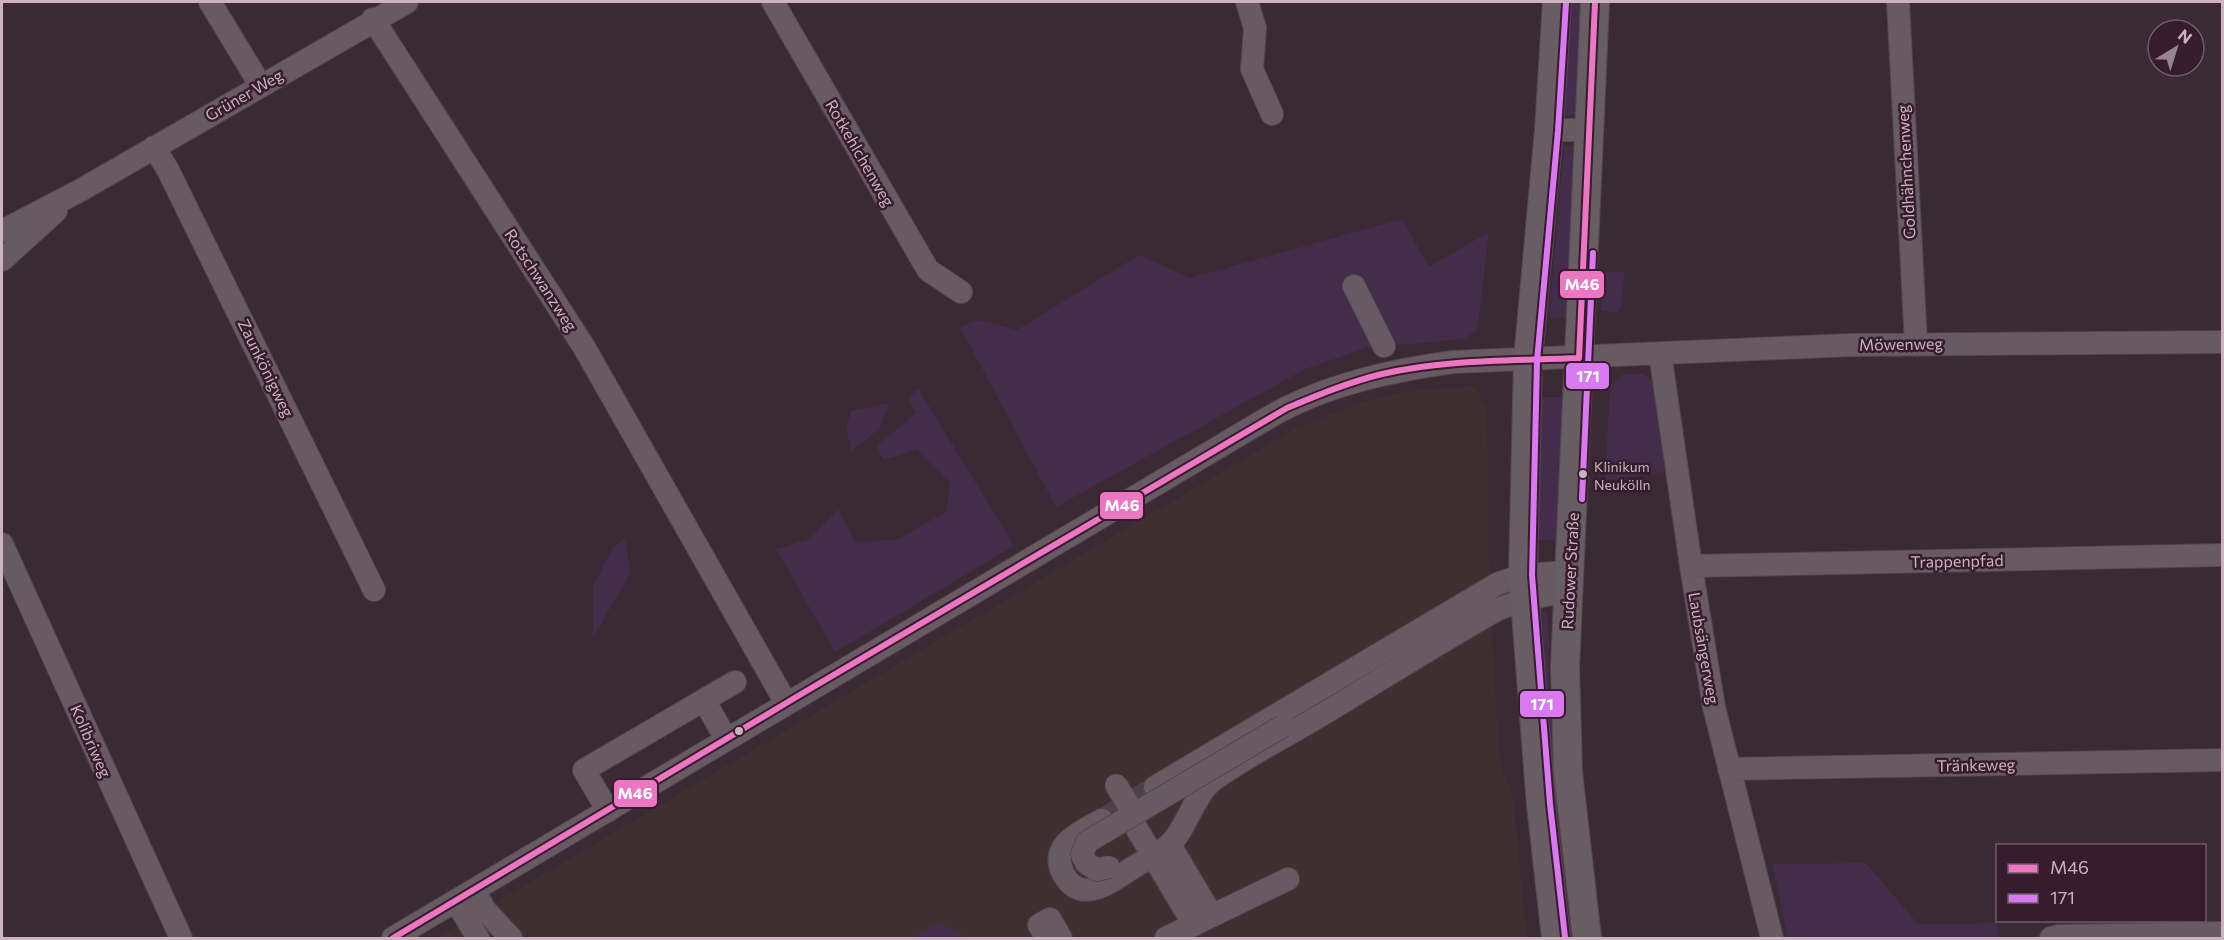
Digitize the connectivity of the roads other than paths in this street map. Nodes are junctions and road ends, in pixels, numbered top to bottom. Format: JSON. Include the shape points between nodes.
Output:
{"nodes":[{"id":1,"x":210,"y":2,"type":"edge"},
{"id":2,"x":407,"y":2,"type":"edge"},
{"id":3,"x":773,"y":2,"type":"edge"},
{"id":4,"x":1247,"y":2,"type":"edge"},
{"id":5,"x":1557,"y":2,"type":"edge"},
{"id":6,"x":1595,"y":2,"type":"edge"},
{"id":7,"x":1898,"y":2,"type":"edge"},
{"id":8,"x":373,"y":19,"type":"junction"},
{"id":9,"x":261,"y":86,"type":"junction"},
{"id":10,"x":1272,"y":114,"type":"dead end"},
{"id":11,"x":1549,"y":130,"type":"junction"},
{"id":12,"x":1588,"y":130,"type":"junction"},
{"id":13,"x":153,"y":147,"type":"junction"},
{"id":14,"x":81,"y":190,"type":"junction"},
{"id":15,"x":2,"y":231,"type":"edge"},
{"id":16,"x":2,"y":260,"type":"edge"},
{"id":17,"x":1354,"y":286,"type":"dead end"},
{"id":18,"x":961,"y":291,"type":"dead end"},
{"id":19,"x":2223,"y":342,"type":"edge"},
{"id":20,"x":1916,"y":343,"type":"junction"},
{"id":21,"x":1384,"y":346,"type":"dead end"},
{"id":22,"x":1660,"y":353,"type":"junction"},
{"id":23,"x":1580,"y":358,"type":"junction"},
{"id":24,"x":1528,"y":360,"type":"junction"},
{"id":25,"x":2,"y":544,"type":"edge"},
{"id":26,"x":2223,"y":555,"type":"edge"},
{"id":27,"x":1690,"y":566,"type":"junction"},
{"id":28,"x":1569,"y":581,"type":"junction"},
{"id":29,"x":1524,"y":587,"type":"junction"},
{"id":30,"x":374,"y":590,"type":"dead end"},
{"id":31,"x":735,"y":682,"type":"dead end"},
{"id":32,"x":1319,"y":690,"type":"junction"},
{"id":33,"x":704,"y":700,"type":"junction"},
{"id":34,"x":786,"y":703,"type":"junction"},
{"id":35,"x":726,"y":739,"type":"junction"},
{"id":36,"x":2223,"y":760,"type":"edge"},
{"id":37,"x":1729,"y":769,"type":"junction"},
{"id":38,"x":1116,"y":785,"type":"dead end"},
{"id":39,"x":1155,"y":787,"type":"tunnel mouth"},
{"id":40,"x":608,"y":812,"type":"junction"},
{"id":41,"x":1134,"y":819,"type":"junction"},
{"id":42,"x":1102,"y":820,"type":"tunnel mouth"},
{"id":43,"x":1156,"y":848,"type":"junction"},
{"id":44,"x":1288,"y":879,"type":"dead end"},
{"id":45,"x":465,"y":896,"type":"junction"},
{"id":46,"x":1203,"y":920,"type":"junction"},
{"id":47,"x":2223,"y":933,"type":"edge"},
{"id":48,"x":181,"y":939,"type":"edge"},
{"id":49,"x":393,"y":939,"type":"edge"},
{"id":50,"x":478,"y":939,"type":"edge"},
{"id":51,"x":511,"y":939,"type":"edge"},
{"id":52,"x":1047,"y":939,"type":"edge"},
{"id":53,"x":1061,"y":939,"type":"edge"},
{"id":54,"x":1167,"y":939,"type":"edge"},
{"id":55,"x":1556,"y":939,"type":"edge"},
{"id":56,"x":1587,"y":939,"type":"edge"},
{"id":57,"x":1772,"y":939,"type":"edge"},
{"id":58,"x":2051,"y":939,"type":"edge"}],
"edges":[{"from":1,"to":9,"type":"street"},
{"from":2,"to":8,"type":"street","name":"Grüner Weg"},
{"from":3,"to":18,"type":"street","name":"Rotkehlchenweg","via":[[928,270]]},
{"from":4,"to":10,"type":"street","via":[[1255,28],[1252,69]]},
{"from":5,"to":11,"type":"main road"},
{"from":6,"to":12,"type":"main road","name":"Rudower Straße"},
{"from":7,"to":20,"type":"street","name":"Goldhähnchenweg"},
{"from":8,"to":9,"type":"street","name":"Grüner Weg"},
{"from":8,"to":34,"type":"street","name":"Rotschwanzweg","via":[[584,347]]},
{"from":9,"to":13,"type":"street","name":"Grüner Weg"},
{"from":11,"to":12,"type":"street"},
{"from":11,"to":24,"type":"main road"},
{"from":12,"to":23,"type":"main road","name":"Rudower Straße"},
{"from":13,"to":14,"type":"street","name":"Grüner Weg"},
{"from":13,"to":30,"type":"street","name":"Zaunkönigweg","via":[[236,306]]},
{"from":14,"to":15,"type":"street","name":"Grüner Weg"},
{"from":14,"to":16,"type":"street","name":"Grüner Weg"},
{"from":17,"to":21,"type":"street"},
{"from":19,"to":20,"type":"street","name":"Möwenweg"},
{"from":20,"to":22,"type":"street","name":"Möwenweg"},
{"from":22,"to":23,"type":"street","name":"Möwenweg"},
{"from":22,"to":27,"type":"street","name":"Laubsängerweg"},
{"from":23,"to":24,"type":"street","name":"Möwenweg"},
{"from":23,"to":28,"type":"main road","name":"Rudower Straße"},
{"from":24,"to":29,"type":"main road"},
{"from":24,"to":34,"type":"street","name":"Möwenweg","via":[[1453,362],[1394,371],[1287,408]]},
{"from":25,"to":48,"type":"street","name":"Kolibriweg"},
{"from":26,"to":27,"type":"street","name":"Trappenpfad"},
{"from":27,"to":37,"type":"street","name":"Laubsängerweg","via":[[1714,707]]},
{"from":28,"to":29,"type":"street"},
{"from":28,"to":56,"type":"main road","name":"Rudower Straße","via":[[1565,667],[1568,772]]},
{"from":29,"to":32,"type":"street","via":[[1497,584]]},
{"from":29,"to":43,"type":"street","via":[[1488,615],[1210,783],[1183,825]]},
{"from":29,"to":55,"type":"main road"},
{"from":31,"to":33,"type":"street"},
{"from":32,"to":39,"type":"street"},
{"from":32,"to":41,"type":"street","bridge":true,"via":[[1283,726]]},
{"from":33,"to":35,"type":"street"},
{"from":33,"to":40,"type":"street","via":[[584,770]]},
{"from":34,"to":35,"type":"street","name":"Möwenweg"},
{"from":35,"to":40,"type":"street","name":"Möwenweg"},
{"from":36,"to":37,"type":"street","name":"Tränkeweg"},
{"from":37,"to":57,"type":"street","name":"Laubsängerweg"},
{"from":38,"to":41,"type":"street","bridge":true},
{"from":40,"to":45,"type":"street","name":"Möwenweg"},
{"from":41,"to":43,"type":"street"},
{"from":41,"to":43,"type":"street","bridge":true,"via":[[1087,842],[1083,859],[1089,867],[1101,870]]},
{"from":42,"to":43,"type":"street","via":[[1065,843],[1060,864],[1072,884],[1085,890],[1101,888]]},
{"from":43,"to":46,"type":"street"},
{"from":44,"to":46,"type":"street"},
{"from":45,"to":49,"type":"street","name":"Möwenweg"},
{"from":45,"to":50,"type":"street"},
{"from":45,"to":51,"type":"street","via":[[485,910]]},
{"from":46,"to":54,"type":"street"},
{"from":47,"to":58,"type":"street"},
{"from":52,"to":53,"type":"street","via":[[1039,925],[1050,919]]}]}
